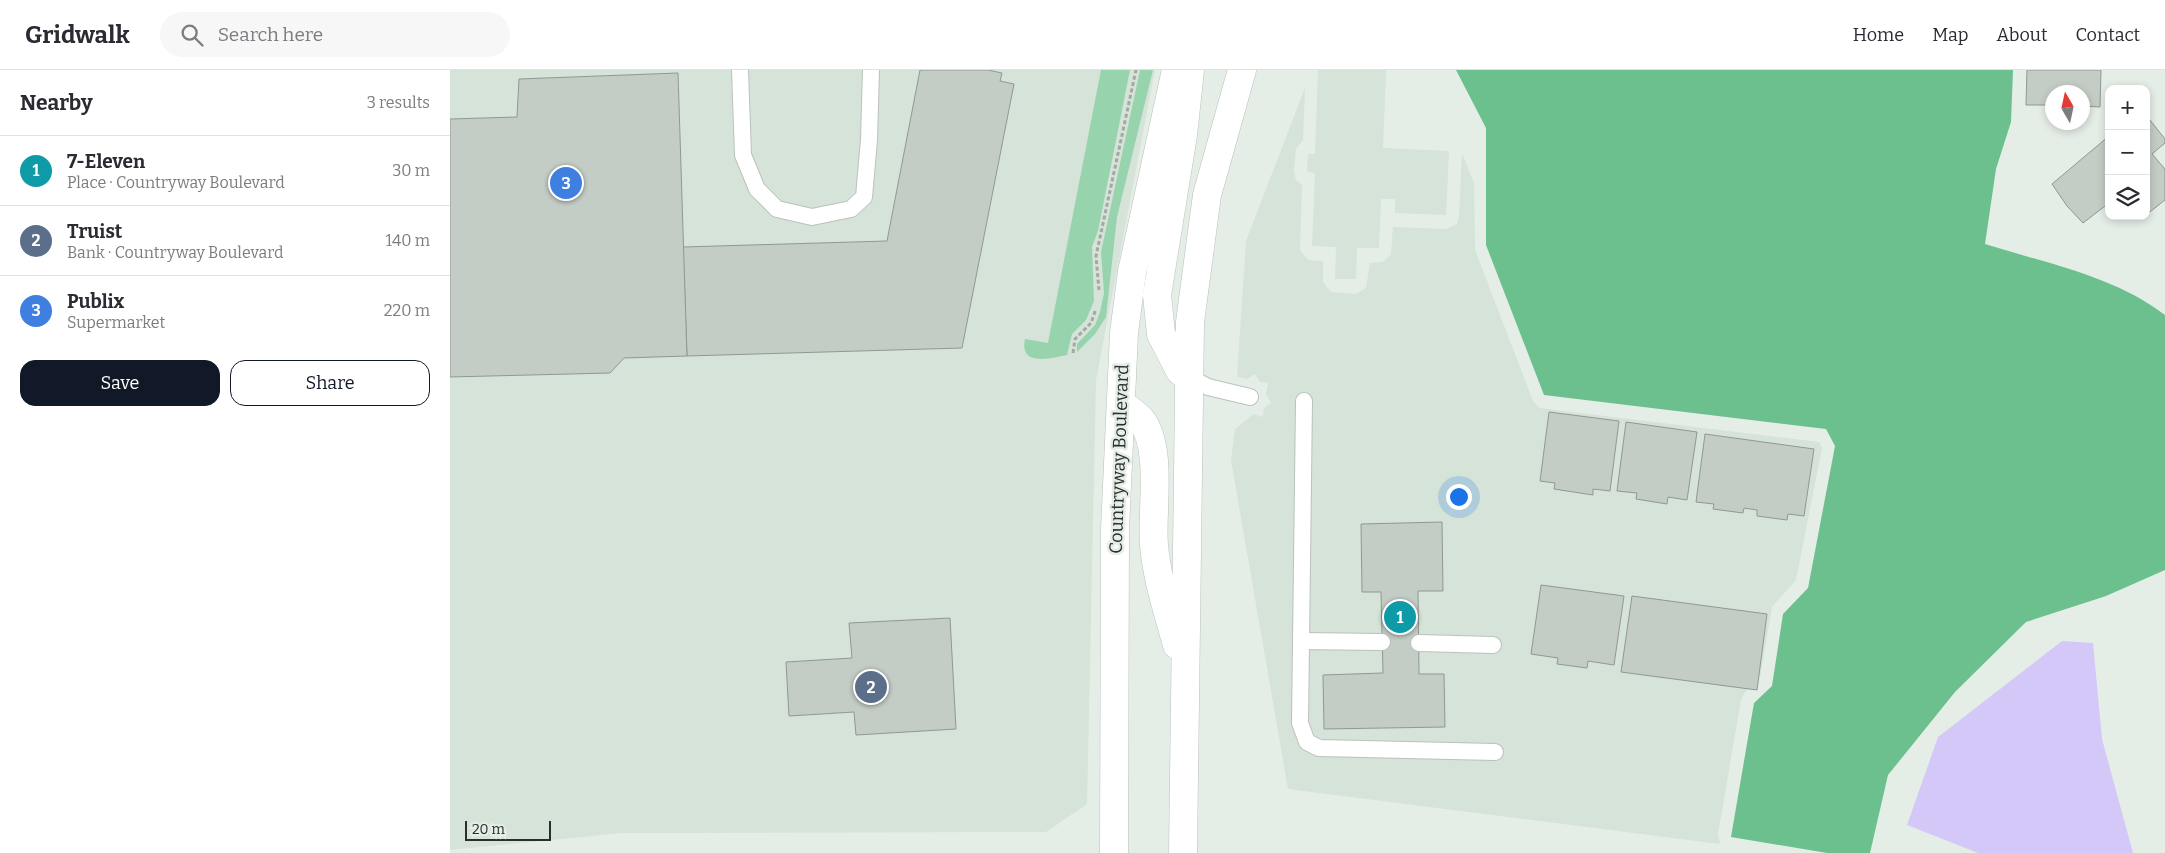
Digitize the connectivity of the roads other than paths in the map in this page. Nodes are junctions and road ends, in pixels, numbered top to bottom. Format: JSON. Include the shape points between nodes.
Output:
{"nodes":[{"id":1,"x":740,"y":70,"type":"edge"},
{"id":2,"x":870,"y":70,"type":"edge"},
{"id":3,"x":1176,"y":70,"type":"edge"},
{"id":4,"x":1190,"y":70,"type":"edge"},
{"id":5,"x":1240,"y":73,"type":"edge"},
{"id":6,"x":1189,"y":376,"type":"junction"},
{"id":7,"x":1250,"y":397,"type":"dead end"},
{"id":8,"x":1304,"y":402,"type":"dead end"},
{"id":9,"x":1122,"y":404,"type":"junction"},
{"id":10,"x":1301,"y":641,"type":"junction"},
{"id":11,"x":1382,"y":642,"type":"dead end"},
{"id":12,"x":1419,"y":643,"type":"dead end"},
{"id":13,"x":1492,"y":645,"type":"dead end"},
{"id":14,"x":1184,"y":671,"type":"junction"},
{"id":15,"x":1495,"y":752,"type":"dead end"},
{"id":16,"x":1114,"y":853,"type":"edge"},
{"id":17,"x":1183,"y":853,"type":"edge"}],
"edges":[{"from":1,"to":2,"type":"lane","via":[[743,155],[758,189],[776,209],[812,217],[852,209],[864,197]]},
{"from":3,"to":9,"type":"street","name":"Countryway Boulevard","via":[[1132,272],[1124,333]]},
{"from":4,"to":6,"type":"street","via":[[1183,135],[1157,295],[1160,334],[1180,371]]},
{"from":5,"to":6,"type":"street","via":[[1207,195],[1190,322]]},
{"from":6,"to":7,"type":"lane","via":[[1208,387]]},
{"from":6,"to":14,"type":"street"},
{"from":8,"to":10,"type":"lane"},
{"from":9,"to":14,"type":"street","via":[[1142,421],[1150,441],[1155,484],[1156,565]]},
{"from":9,"to":16,"type":"street","name":"Countryway Boulevard","via":[[1115,528]]},
{"from":10,"to":11,"type":"lane"},
{"from":10,"to":15,"type":"lane","via":[[1300,723],[1307,742],[1320,748]]},
{"from":12,"to":13,"type":"lane"},
{"from":14,"to":17,"type":"street"}]}
